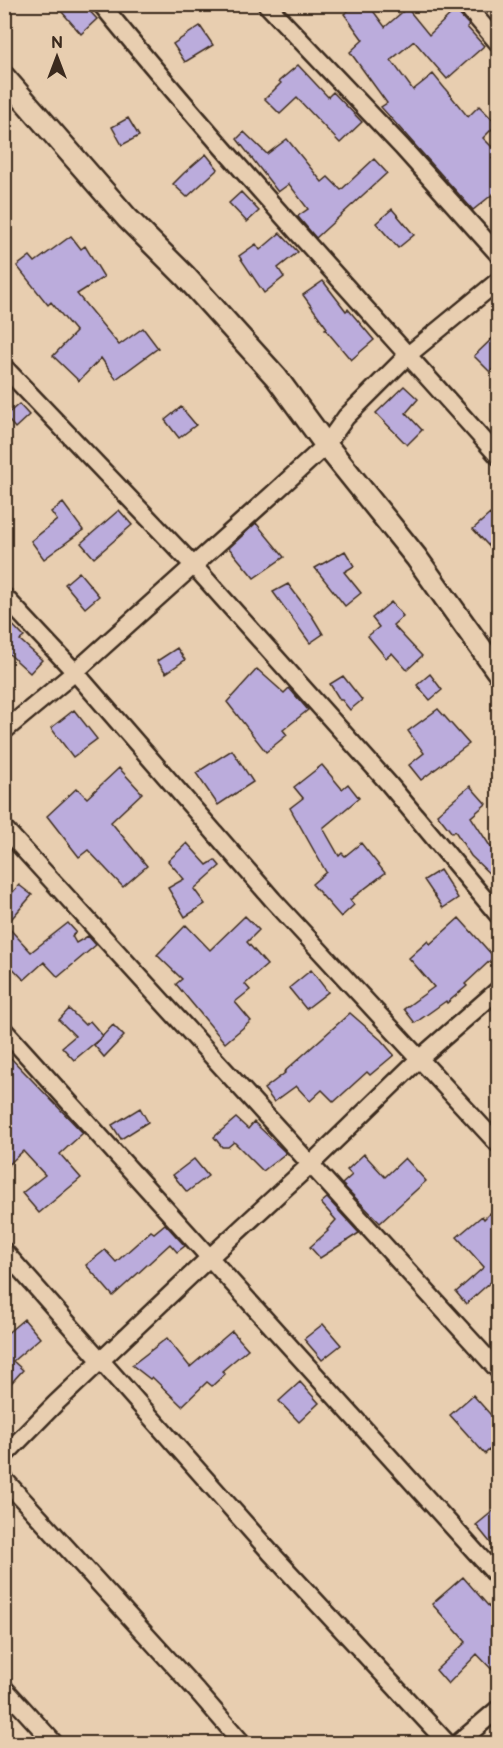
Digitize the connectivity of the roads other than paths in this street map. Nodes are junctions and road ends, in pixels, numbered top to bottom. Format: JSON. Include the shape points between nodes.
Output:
{"nodes":[{"id":1,"x":101,"y":4,"type":"edge"},
{"id":2,"x":266,"y":4,"type":"edge"},
{"id":3,"x":465,"y":4,"type":"edge"},
{"id":4,"x":498,"y":43,"type":"edge"},
{"id":5,"x":4,"y":77,"type":"edge"},
{"id":6,"x":498,"y":254,"type":"edge"},
{"id":7,"x":498,"y":281,"type":"edge"},
{"id":8,"x":408,"y":355,"type":"junction"},
{"id":9,"x":4,"y":367,"type":"edge"},
{"id":10,"x":326,"y":445,"type":"junction"},
{"id":11,"x":498,"y":456,"type":"edge"},
{"id":12,"x":194,"y":566,"type":"junction"},
{"id":13,"x":4,"y":596,"type":"edge"},
{"id":14,"x":75,"y":672,"type":"junction"},
{"id":15,"x":498,"y":672,"type":"edge"},
{"id":16,"x":4,"y":731,"type":"edge"},
{"id":17,"x":4,"y":828,"type":"edge"},
{"id":18,"x":498,"y":915,"type":"edge"},
{"id":19,"x":498,"y":990,"type":"edge"},
{"id":20,"x":4,"y":1030,"type":"edge"},
{"id":21,"x":419,"y":1059,"type":"junction"},
{"id":22,"x":498,"y":1144,"type":"edge"},
{"id":23,"x":312,"y":1163,"type":"junction"},
{"id":24,"x":4,"y":1251,"type":"edge"},
{"id":25,"x":209,"y":1258,"type":"junction"},
{"id":26,"x":101,"y":1360,"type":"junction"},
{"id":27,"x":498,"y":1370,"type":"edge"},
{"id":28,"x":4,"y":1456,"type":"edge"},
{"id":29,"x":4,"y":1479,"type":"edge"},
{"id":30,"x":498,"y":1577,"type":"edge"},
{"id":31,"x":4,"y":1688,"type":"edge"},
{"id":32,"x":498,"y":1709,"type":"edge"},
{"id":33,"x":55,"y":1743,"type":"edge"},
{"id":34,"x":243,"y":1743,"type":"edge"},
{"id":35,"x":448,"y":1743,"type":"edge"},
{"id":36,"x":457,"y":1743,"type":"edge"}],
"edges":[{"from":1,"to":8,"type":"street"},
{"from":2,"to":6,"type":"street"},
{"from":3,"to":4,"type":"street"},
{"from":5,"to":10,"type":"street","via":[[127,218],[276,377]]},
{"from":7,"to":8,"type":"street"},
{"from":8,"to":10,"type":"street","via":[[346,417]]},
{"from":8,"to":11,"type":"street"},
{"from":9,"to":12,"type":"street"},
{"from":10,"to":12,"type":"street"},
{"from":10,"to":15,"type":"street","via":[[416,557]]},
{"from":12,"to":14,"type":"street"},
{"from":12,"to":18,"type":"street","via":[[389,784]]},
{"from":13,"to":14,"type":"street"},
{"from":14,"to":16,"type":"street"},
{"from":14,"to":21,"type":"street","via":[[273,900]]},
{"from":17,"to":23,"type":"street"},
{"from":19,"to":21,"type":"street"},
{"from":20,"to":25,"type":"street"},
{"from":21,"to":22,"type":"street"},
{"from":21,"to":23,"type":"street"},
{"from":23,"to":25,"type":"street"},
{"from":23,"to":27,"type":"street"},
{"from":24,"to":26,"type":"street"},
{"from":25,"to":26,"type":"street"},
{"from":25,"to":30,"type":"street"},
{"from":26,"to":28,"type":"street"},
{"from":26,"to":35,"type":"street","via":[[270,1552]]},
{"from":29,"to":34,"type":"street"},
{"from":31,"to":33,"type":"street"},
{"from":32,"to":36,"type":"street"}]}
